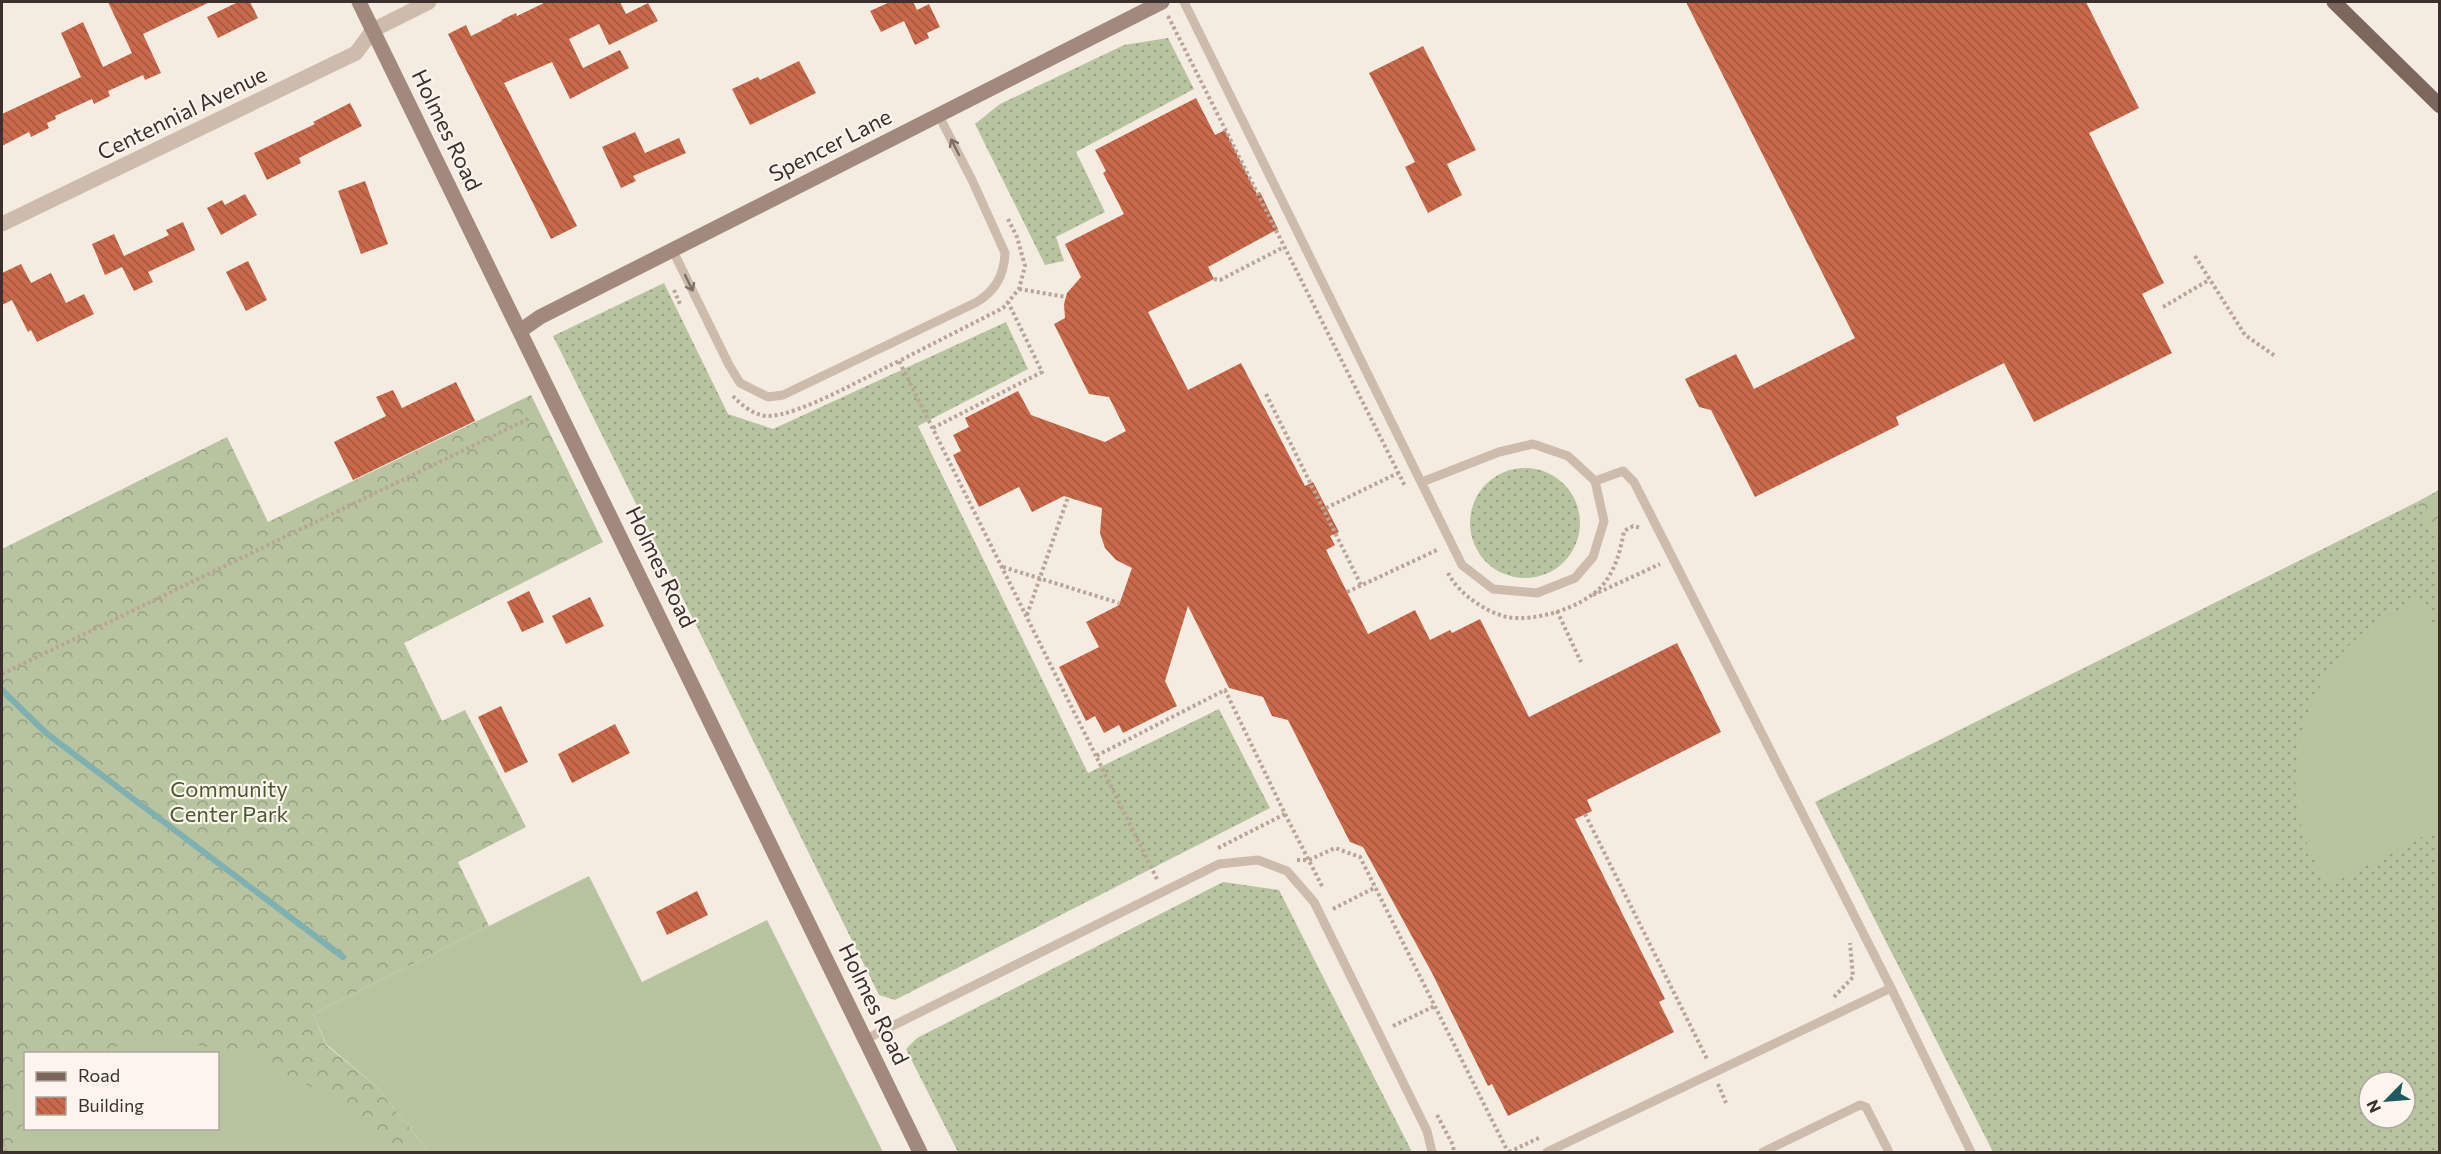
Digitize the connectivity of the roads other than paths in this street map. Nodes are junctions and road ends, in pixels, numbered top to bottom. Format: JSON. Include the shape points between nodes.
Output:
{"nodes":[{"id":1,"x":359,"y":2,"type":"edge"},
{"id":2,"x":429,"y":2,"type":"edge"},
{"id":3,"x":1162,"y":2,"type":"edge"},
{"id":4,"x":1184,"y":2,"type":"edge"},
{"id":5,"x":2334,"y":2,"type":"edge"},
{"id":6,"x":373,"y":30,"type":"junction"},
{"id":7,"x":2439,"y":106,"type":"edge"},
{"id":8,"x":938,"y":114,"type":"junction"},
{"id":9,"x":2,"y":224,"type":"edge"},
{"id":10,"x":673,"y":251,"type":"junction"},
{"id":11,"x":520,"y":331,"type":"junction"},
{"id":12,"x":1594,"y":481,"type":"junction"},
{"id":13,"x":1422,"y":482,"type":"junction"},
{"id":14,"x":1891,"y":988,"type":"junction"},
{"id":15,"x":866,"y":1039,"type":"junction"},
{"id":16,"x":920,"y":1152,"type":"edge"},
{"id":17,"x":1432,"y":1152,"type":"edge"},
{"id":18,"x":1547,"y":1152,"type":"edge"},
{"id":19,"x":1763,"y":1152,"type":"edge"},
{"id":20,"x":1889,"y":1152,"type":"edge"},
{"id":21,"x":1971,"y":1152,"type":"edge"}],
"edges":[{"from":1,"to":6,"type":"main road","name":"Holmes Road"},
{"from":2,"to":6,"type":"street"},
{"from":3,"to":8,"type":"main road","name":"Spencer Lane"},
{"from":4,"to":13,"type":"lane"},
{"from":5,"to":7,"type":"main road"},
{"from":6,"to":9,"type":"street","name":"Centennial Avenue","via":[[356,53]]},
{"from":6,"to":11,"type":"main road","name":"Holmes Road"},
{"from":8,"to":10,"type":"main road","name":"Spencer Lane"},
{"from":10,"to":8,"type":"lane","one_way":true,"via":[[740,383],[768,397],[783,395],[977,302],[998,283],[1005,253]]},
{"from":10,"to":11,"type":"main road","name":"Spencer Lane","via":[[540,317]]},
{"from":11,"to":15,"type":"main road","name":"Holmes Road"},
{"from":12,"to":13,"type":"lane","via":[[1568,456],[1533,444],[1499,452]]},
{"from":12,"to":13,"type":"lane","via":[[1604,521],[1593,556],[1575,578],[1537,594],[1493,589],[1462,565]]},
{"from":12,"to":14,"type":"lane","via":[[1623,471],[1634,482]]},
{"from":14,"to":18,"type":"lane"},
{"from":14,"to":21,"type":"lane"},
{"from":15,"to":16,"type":"main road","name":"Holmes Road"},
{"from":15,"to":17,"type":"lane","via":[[1219,864],[1258,860],[1287,871],[1314,902],[1427,1131]]},
{"from":19,"to":20,"type":"lane","via":[[1860,1105],[1866,1107]]}]}
